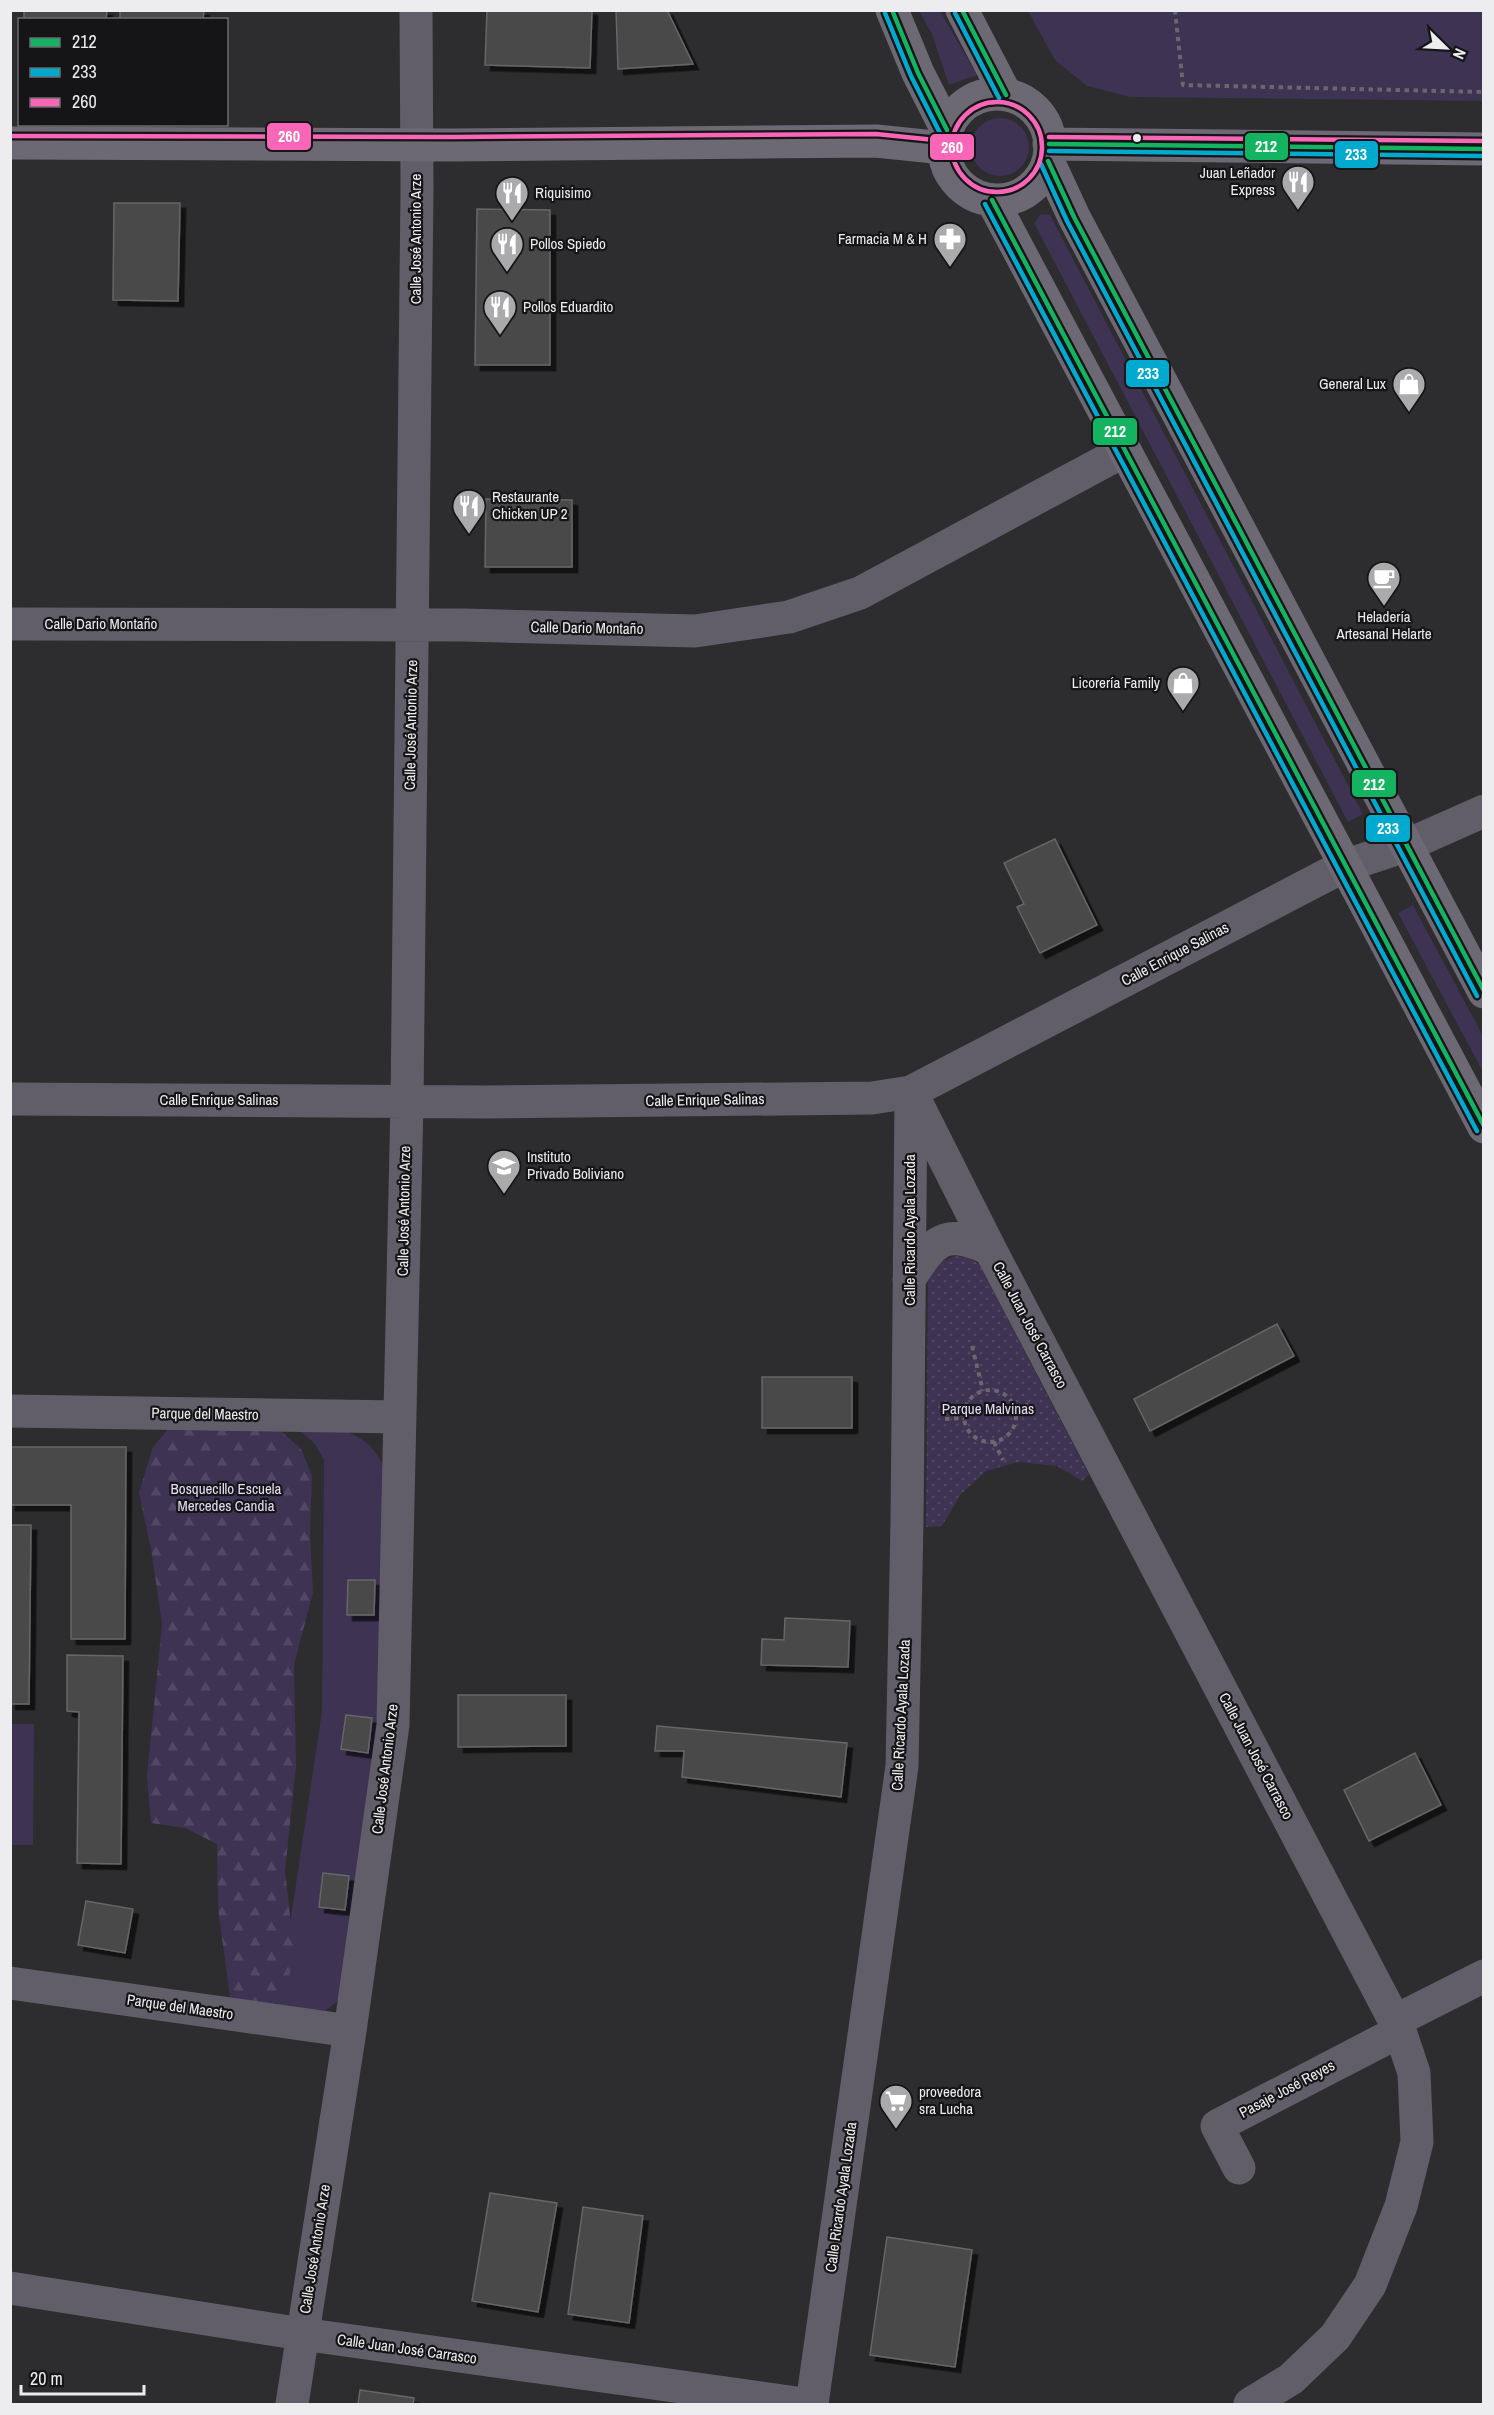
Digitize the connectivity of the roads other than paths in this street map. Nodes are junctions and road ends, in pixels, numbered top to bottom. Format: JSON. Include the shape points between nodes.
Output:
{"nodes":[{"id":1,"x":416,"y":10,"type":"edge"},
{"id":2,"x":892,"y":10,"type":"edge"},
{"id":3,"x":962,"y":10,"type":"edge"},
{"id":4,"x":1006,"y":95,"type":"junction"},
{"id":5,"x":945,"y":139,"type":"junction"},
{"id":6,"x":10,"y":143,"type":"edge"},
{"id":7,"x":417,"y":144,"type":"junction"},
{"id":8,"x":1484,"y":149,"type":"edge"},
{"id":9,"x":1048,"y":153,"type":"junction"},
{"id":10,"x":992,"y":200,"type":"junction"},
{"id":11,"x":1124,"y":451,"type":"junction"},
{"id":12,"x":10,"y":624,"type":"edge"},
{"id":13,"x":412,"y":626,"type":"junction"},
{"id":14,"x":1484,"y":810,"type":"edge"},
{"id":15,"x":1405,"y":846,"type":"junction"},
{"id":16,"x":1344,"y":866,"type":"junction"},
{"id":17,"x":1484,"y":992,"type":"edge"},
{"id":18,"x":911,"y":1092,"type":"junction"},
{"id":19,"x":10,"y":1099,"type":"edge"},
{"id":20,"x":407,"y":1101,"type":"junction"},
{"id":21,"x":1484,"y":1127,"type":"edge"},
{"id":22,"x":990,"y":1249,"type":"junction"},
{"id":23,"x":909,"y":1280,"type":"junction"},
{"id":24,"x":10,"y":1411,"type":"edge"},
{"id":25,"x":400,"y":1416,"type":"junction"},
{"id":26,"x":1484,"y":1976,"type":"edge"},
{"id":27,"x":10,"y":1983,"type":"edge"},
{"id":28,"x":1398,"y":2026,"type":"junction"},
{"id":29,"x":350,"y":2031,"type":"junction"},
{"id":30,"x":1239,"y":2168,"type":"dead end"},
{"id":31,"x":10,"y":2288,"type":"edge"},
{"id":32,"x":302,"y":2334,"type":"junction"},
{"id":33,"x":292,"y":2404,"type":"edge"},
{"id":34,"x":804,"y":2404,"type":"edge"},
{"id":35,"x":812,"y":2404,"type":"edge"},
{"id":36,"x":1250,"y":2404,"type":"edge"}],
"edges":[{"from":1,"to":7,"type":"street","name":"Calle José Antonio Arze"},
{"from":2,"to":5,"type":"main road"},
{"from":3,"to":4,"type":"main road"},
{"from":4,"to":5,"type":"main road","via":[[974,99],[961,108]]},
{"from":4,"to":9,"type":"main road","via":[[1022,100],[1043,122]]},
{"from":5,"to":7,"type":"main road"},
{"from":5,"to":10,"type":"main road","via":[[948,167],[957,182],[967,191]]},
{"from":6,"to":7,"type":"main road"},
{"from":7,"to":13,"type":"street","name":"Calle José Antonio Arze"},
{"from":8,"to":9,"type":"main road"},
{"from":9,"to":10,"type":"main road","via":[[1039,178],[1030,188],[1019,195]]},
{"from":9,"to":15,"type":"main road","via":[[1074,217]]},
{"from":10,"to":11,"type":"main road"},
{"from":11,"to":13,"type":"street","name":"Calle Dario Montaño","via":[[860,593],[789,617],[695,631]]},
{"from":11,"to":16,"type":"main road"},
{"from":12,"to":13,"type":"street","name":"Calle Dario Montaño"},
{"from":13,"to":20,"type":"street","name":"Calle José Antonio Arze"},
{"from":14,"to":15,"type":"street","name":"Calle Enrique Salinas"},
{"from":15,"to":16,"type":"street","name":"Calle Enrique Salinas"},
{"from":15,"to":17,"type":"main road"},
{"from":16,"to":18,"type":"street","name":"Calle Enrique Salinas"},
{"from":16,"to":21,"type":"main road"},
{"from":18,"to":20,"type":"street","name":"Calle Enrique Salinas","via":[[872,1098]]},
{"from":18,"to":22,"type":"street","name":"Calle Juan José Carrasco"},
{"from":18,"to":23,"type":"street","name":"Calle Ricardo Ayala Lozada"},
{"from":19,"to":20,"type":"street","name":"Calle Enrique Salinas"},
{"from":20,"to":25,"type":"street","name":"Calle José Antonio Arze"},
{"from":22,"to":23,"type":"street","via":[[972,1240],[952,1238],[936,1243]]},
{"from":22,"to":28,"type":"street","name":"Calle Juan José Carrasco"},
{"from":23,"to":35,"type":"street","name":"Calle Ricardo Ayala Lozada","via":[[902,1766]]},
{"from":24,"to":25,"type":"street","name":"Parque del Maestro"},
{"from":25,"to":29,"type":"street","name":"Calle José Antonio Arze","via":[[393,1725]]},
{"from":26,"to":28,"type":"street"},
{"from":27,"to":29,"type":"street","name":"Parque del Maestro"},
{"from":28,"to":30,"type":"street","name":"Pasaje José Reyes","via":[[1217,2126]]},
{"from":28,"to":36,"type":"street","name":"Calle Juan José Carrasco","via":[[1414,2073],[1417,2142],[1401,2206],[1370,2285],[1335,2337],[1291,2379]]},
{"from":29,"to":32,"type":"street","name":"Calle José Antonio Arze"},
{"from":31,"to":32,"type":"street","name":"Calle Juan José Carrasco"},
{"from":32,"to":33,"type":"street","name":"Calle José Antonio Arze"},
{"from":32,"to":34,"type":"street","name":"Calle Juan José Carrasco"}]}
